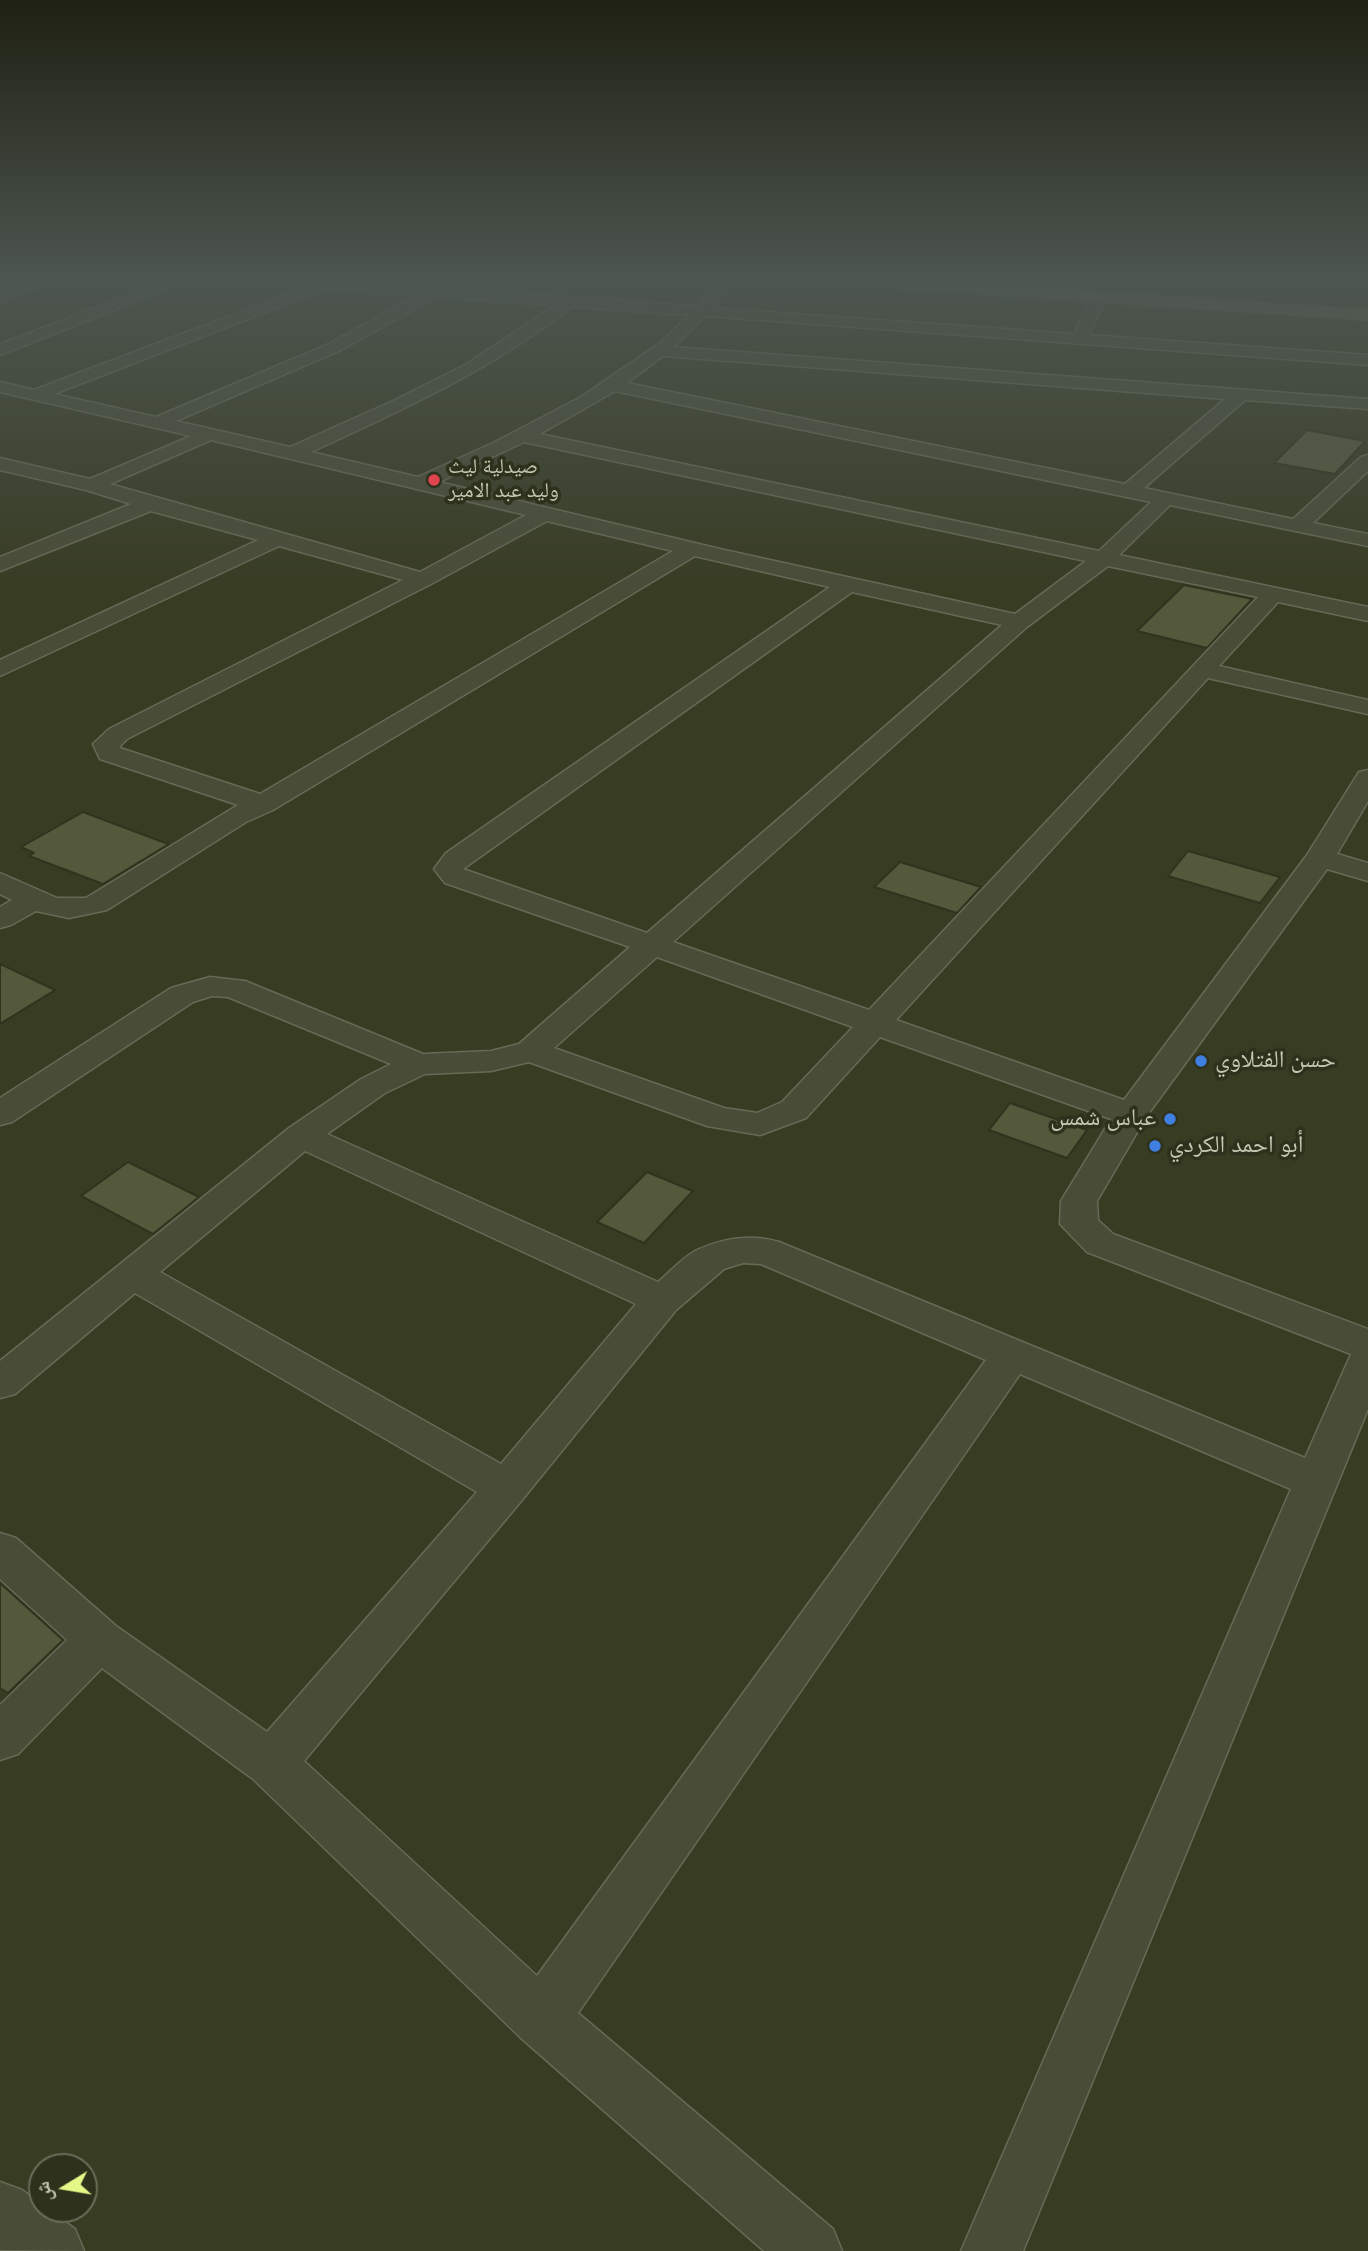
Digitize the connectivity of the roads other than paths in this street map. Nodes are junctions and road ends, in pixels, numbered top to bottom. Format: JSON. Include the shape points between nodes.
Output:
{"nodes":[{"id":1,"x":62,"y":386,"type":"edge"},
{"id":2,"x":244,"y":386,"type":"edge"},
{"id":3,"x":434,"y":386,"type":"edge"},
{"id":4,"x":608,"y":386,"type":"edge"},
{"id":5,"x":615,"y":386,"type":"edge"},
{"id":6,"x":1129,"y":386,"type":"edge"},
{"id":7,"x":0,"y":387,"type":"edge"},
{"id":8,"x":36,"y":396,"type":"junction"},
{"id":9,"x":1240,"y":396,"type":"junction"},
{"id":10,"x":1368,"y":404,"type":"edge"},
{"id":11,"x":155,"y":424,"type":"junction"},
{"id":12,"x":208,"y":435,"type":"junction"},
{"id":13,"x":522,"y":436,"type":"junction"},
{"id":14,"x":290,"y":454,"type":"junction"},
{"id":15,"x":1368,"y":461,"type":"edge"},
{"id":16,"x":0,"y":464,"type":"edge"},
{"id":17,"x":28,"y":470,"type":"junction"},
{"id":18,"x":0,"y":481,"type":"edge"},
{"id":19,"x":421,"y":483,"type":"junction"},
{"id":20,"x":92,"y":485,"type":"junction"},
{"id":21,"x":1129,"y":491,"type":"junction"},
{"id":22,"x":1165,"y":499,"type":"junction"},
{"id":23,"x":150,"y":504,"type":"junction"},
{"id":24,"x":542,"y":515,"type":"junction"},
{"id":25,"x":1296,"y":527,"type":"junction"},
{"id":26,"x":279,"y":538,"type":"junction"},
{"id":27,"x":1368,"y":540,"type":"edge"},
{"id":28,"x":692,"y":549,"type":"junction"},
{"id":29,"x":1103,"y":559,"type":"junction"},
{"id":30,"x":0,"y":565,"type":"edge"},
{"id":31,"x":423,"y":579,"type":"junction"},
{"id":32,"x":847,"y":586,"type":"junction"},
{"id":33,"x":1274,"y":593,"type":"junction"},
{"id":34,"x":1368,"y":614,"type":"edge"},
{"id":35,"x":1019,"y":622,"type":"junction"},
{"id":36,"x":0,"y":669,"type":"edge"},
{"id":37,"x":1203,"y":670,"type":"junction"},
{"id":38,"x":1368,"y":707,"type":"edge"},
{"id":39,"x":1368,"y":778,"type":"edge"},
{"id":40,"x":263,"y":804,"type":"junction"},
{"id":41,"x":1320,"y":858,"type":"junction"},
{"id":42,"x":1368,"y":872,"type":"edge"},
{"id":43,"x":0,"y":883,"type":"edge"},
{"id":44,"x":34,"y":900,"type":"junction"},
{"id":45,"x":0,"y":919,"type":"edge"},
{"id":46,"x":653,"y":944,"type":"junction"},
{"id":47,"x":874,"y":1023,"type":"junction"},
{"id":48,"x":531,"y":1051,"type":"junction"},
{"id":49,"x":419,"y":1065,"type":"junction"},
{"id":50,"x":0,"y":1114,"type":"edge"},
{"id":51,"x":1131,"y":1114,"type":"junction"},
{"id":52,"x":301,"y":1136,"type":"junction"},
{"id":53,"x":131,"y":1273,"type":"junction"},
{"id":54,"x":662,"y":1300,"type":"junction"},
{"id":55,"x":1368,"y":1345,"type":"edge"},
{"id":56,"x":1011,"y":1356,"type":"junction"},
{"id":57,"x":1368,"y":1359,"type":"edge"},
{"id":58,"x":0,"y":1383,"type":"edge"},
{"id":59,"x":1316,"y":1481,"type":"junction"},
{"id":60,"x":507,"y":1488,"type":"junction"},
{"id":61,"x":0,"y":1551,"type":"edge"},
{"id":62,"x":100,"y":1640,"type":"junction"},
{"id":63,"x":0,"y":1738,"type":"edge"},
{"id":64,"x":271,"y":1763,"type":"junction"},
{"id":65,"x":541,"y":2018,"type":"junction"},
{"id":66,"x":0,"y":2212,"type":"edge"},
{"id":67,"x":53,"y":2251,"type":"edge"},
{"id":68,"x":811,"y":2251,"type":"edge"},
{"id":69,"x":992,"y":2251,"type":"edge"}],
"edges":[{"from":1,"to":8,"type":"street"},
{"from":2,"to":11,"type":"street"},
{"from":3,"to":14,"type":"street"},
{"from":4,"to":13,"type":"street"},
{"from":5,"to":21,"type":"street"},
{"from":6,"to":9,"type":"street"},
{"from":7,"to":8,"type":"street"},
{"from":8,"to":11,"type":"street"},
{"from":9,"to":10,"type":"street"},
{"from":9,"to":21,"type":"street"},
{"from":11,"to":12,"type":"street"},
{"from":12,"to":14,"type":"street"},
{"from":12,"to":20,"type":"street"},
{"from":13,"to":19,"type":"street"},
{"from":13,"to":29,"type":"street"},
{"from":14,"to":19,"type":"street"},
{"from":15,"to":25,"type":"street"},
{"from":16,"to":17,"type":"street"},
{"from":17,"to":18,"type":"street"},
{"from":17,"to":20,"type":"street"},
{"from":19,"to":24,"type":"street"},
{"from":20,"to":23,"type":"street"},
{"from":21,"to":22,"type":"street"},
{"from":22,"to":25,"type":"street"},
{"from":22,"to":29,"type":"street"},
{"from":23,"to":26,"type":"street"},
{"from":23,"to":30,"type":"street"},
{"from":24,"to":28,"type":"street"},
{"from":24,"to":31,"type":"street"},
{"from":25,"to":27,"type":"street"},
{"from":26,"to":31,"type":"street"},
{"from":26,"to":36,"type":"street"},
{"from":28,"to":32,"type":"street"},
{"from":28,"to":40,"type":"street"},
{"from":29,"to":33,"type":"street"},
{"from":29,"to":35,"type":"street"},
{"from":31,"to":40,"type":"street","via":[[106,744],[109,753]]},
{"from":32,"to":35,"type":"street"},
{"from":32,"to":46,"type":"street","via":[[456,859],[448,869],[455,877]]},
{"from":33,"to":34,"type":"street"},
{"from":33,"to":37,"type":"street"},
{"from":35,"to":46,"type":"street"},
{"from":37,"to":38,"type":"street"},
{"from":37,"to":47,"type":"street"},
{"from":39,"to":41,"type":"street"},
{"from":40,"to":44,"type":"street","via":[[236,816],[96,904],[58,910]]},
{"from":41,"to":42,"type":"street"},
{"from":41,"to":51,"type":"street"},
{"from":43,"to":44,"type":"street"},
{"from":44,"to":45,"type":"street"},
{"from":46,"to":47,"type":"street"},
{"from":46,"to":48,"type":"street"},
{"from":47,"to":48,"type":"street","via":[[794,1110],[760,1124],[719,1118]]},
{"from":47,"to":51,"type":"street"},
{"from":48,"to":49,"type":"street","via":[[491,1061]]},
{"from":49,"to":50,"type":"street","via":[[234,988],[210,986],[182,995]]},
{"from":49,"to":52,"type":"street","via":[[373,1086]]},
{"from":51,"to":55,"type":"street","via":[[1079,1201],[1079,1224],[1100,1243]]},
{"from":52,"to":53,"type":"street"},
{"from":52,"to":54,"type":"street"},
{"from":53,"to":58,"type":"street"},
{"from":53,"to":60,"type":"street"},
{"from":54,"to":56,"type":"street","via":[[710,1260],[741,1250],[766,1251]]},
{"from":54,"to":60,"type":"street"},
{"from":56,"to":59,"type":"street"},
{"from":56,"to":65,"type":"street"},
{"from":57,"to":59,"type":"street"},
{"from":59,"to":69,"type":"street"},
{"from":60,"to":64,"type":"street"},
{"from":61,"to":62,"type":"street"},
{"from":62,"to":63,"type":"street"},
{"from":62,"to":64,"type":"street"},
{"from":64,"to":65,"type":"street"},
{"from":65,"to":68,"type":"street"},
{"from":66,"to":67,"type":"street"}]}
